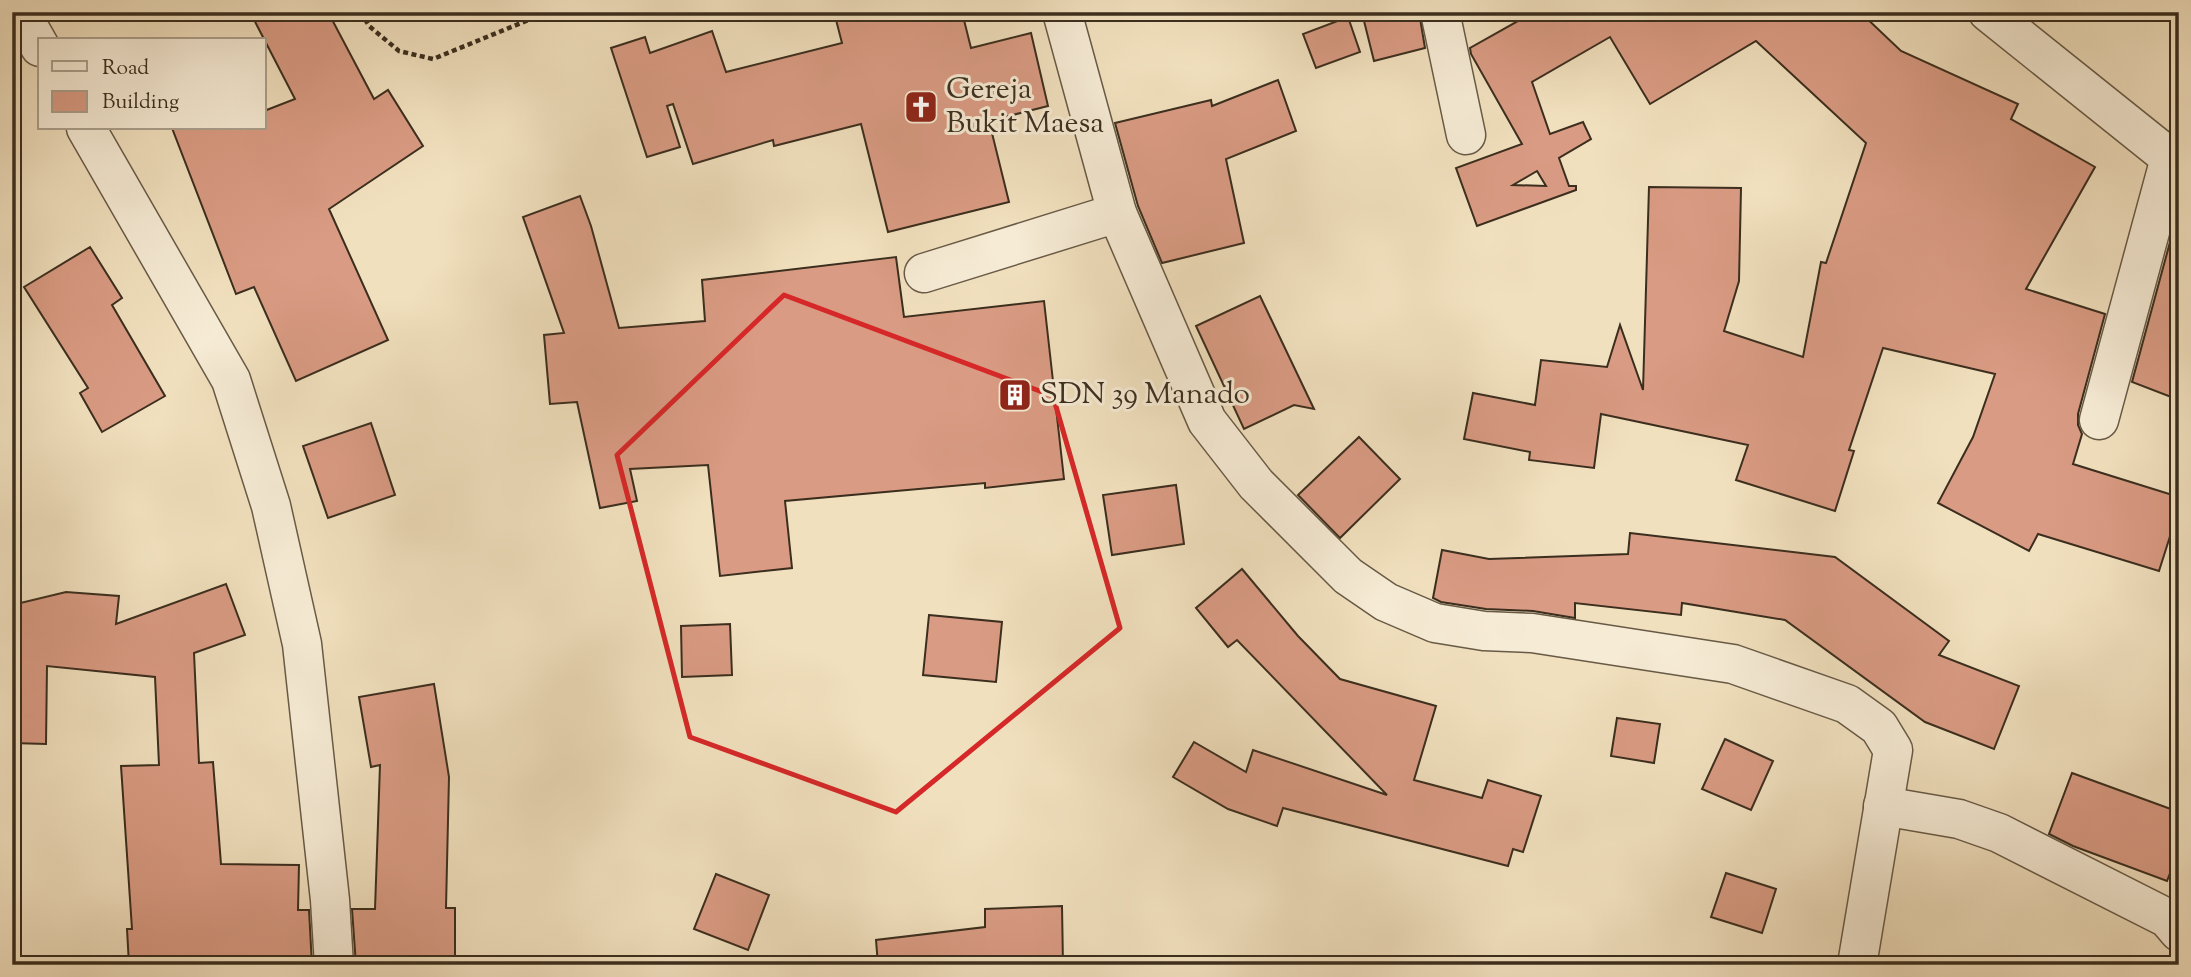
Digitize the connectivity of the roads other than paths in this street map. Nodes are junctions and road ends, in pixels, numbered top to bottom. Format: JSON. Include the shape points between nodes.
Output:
{"nodes":[{"id":1,"x":20,"y":12,"type":"edge"},
{"id":2,"x":1062,"y":12,"type":"edge"},
{"id":3,"x":1440,"y":12,"type":"edge"},
{"id":4,"x":1988,"y":12,"type":"edge"},
{"id":5,"x":38,"y":44,"type":"edge"},
{"id":6,"x":87,"y":130,"type":"edge"},
{"id":7,"x":1466,"y":135,"type":"dead end"},
{"id":8,"x":2174,"y":162,"type":"edge"},
{"id":9,"x":1117,"y":213,"type":"junction"},
{"id":10,"x":924,"y":273,"type":"dead end"},
{"id":11,"x":2099,"y":421,"type":"dead end"},
{"id":12,"x":1883,"y":806,"type":"junction"},
{"id":13,"x":2179,"y":932,"type":"edge"},
{"id":14,"x":334,"y":965,"type":"edge"},
{"id":15,"x":1857,"y":965,"type":"edge"}],
"edges":[{"from":1,"to":5,"type":"street"},
{"from":2,"to":9,"type":"street"},
{"from":3,"to":7,"type":"street"},
{"from":4,"to":8,"type":"street"},
{"from":6,"to":14,"type":"street","via":[[231,380],[271,506],[302,644]]},
{"from":8,"to":11,"type":"street"},
{"from":9,"to":10,"type":"street"},
{"from":9,"to":12,"type":"street","via":[[1207,421],[1255,484],[1348,576],[1386,602],[1435,622],[1733,664],[1847,704],[1879,727],[1893,750]]},
{"from":12,"to":13,"type":"street","via":[[1959,819],[1999,833],[2167,918]]},
{"from":12,"to":15,"type":"street"}]}
